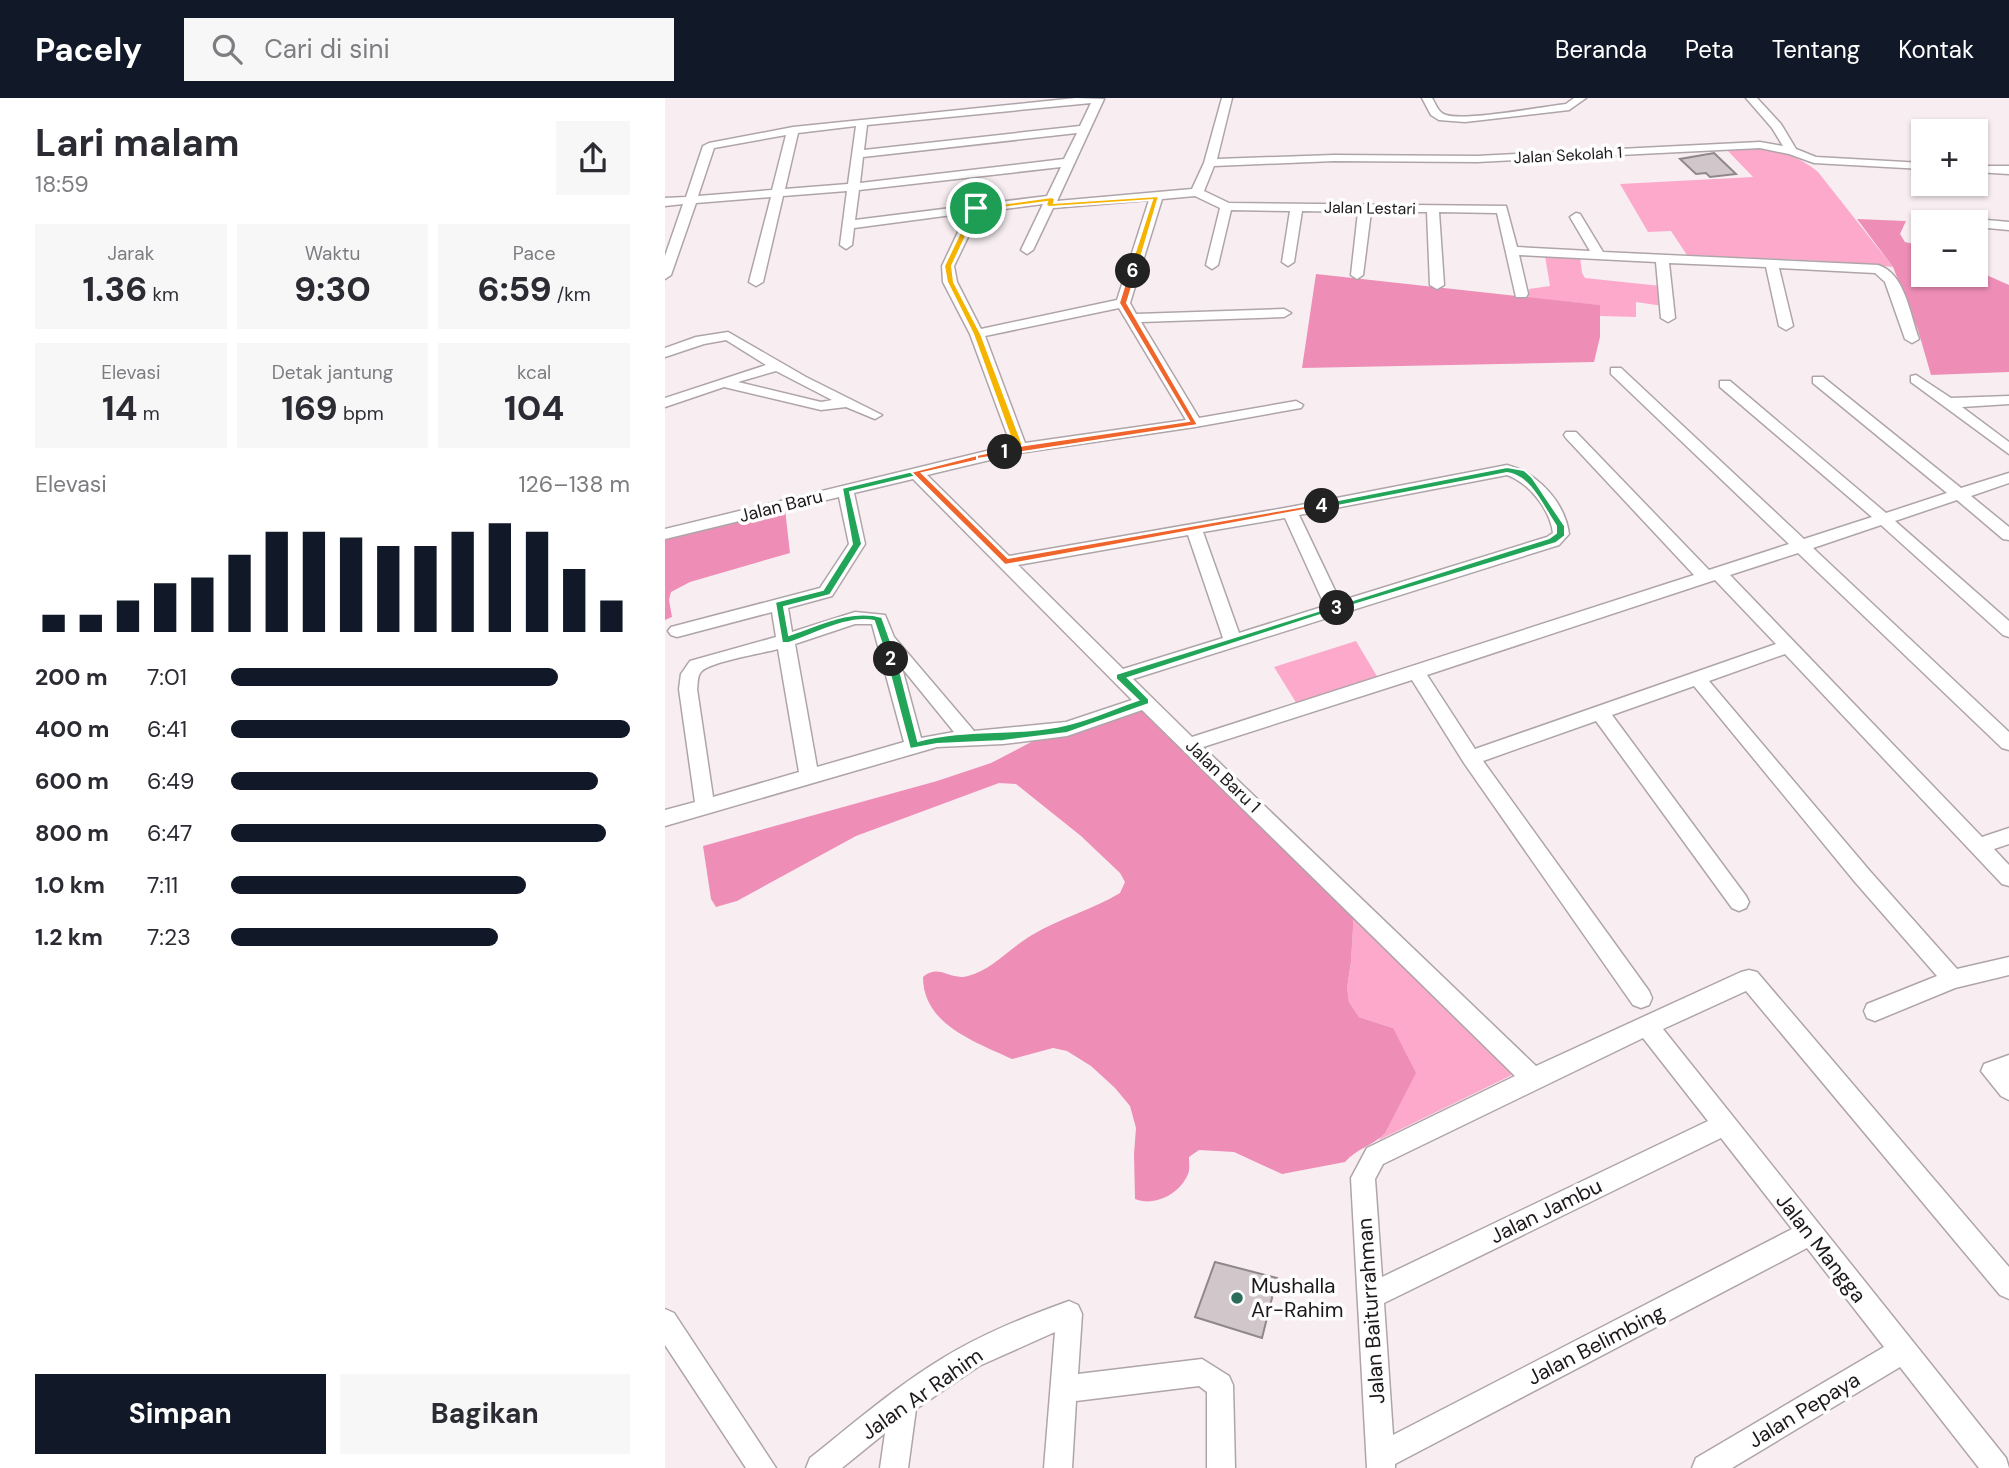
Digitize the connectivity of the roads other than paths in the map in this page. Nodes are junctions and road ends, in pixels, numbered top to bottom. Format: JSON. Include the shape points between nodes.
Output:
{"nodes":[{"id":1,"x":1099,"y":98,"type":"edge"},
{"id":2,"x":1227,"y":98,"type":"edge"},
{"id":3,"x":1427,"y":98,"type":"edge"},
{"id":4,"x":1581,"y":98,"type":"edge"},
{"id":5,"x":1751,"y":98,"type":"edge"},
{"id":6,"x":862,"y":122,"type":"junction"},
{"id":7,"x":1085,"y":129,"type":"junction"},
{"id":8,"x":793,"y":130,"type":"junction"},
{"id":9,"x":1792,"y":151,"type":"junction"},
{"id":10,"x":858,"y":154,"type":"junction"},
{"id":11,"x":1070,"y":162,"type":"junction"},
{"id":12,"x":1210,"y":163,"type":"junction"},
{"id":13,"x":1911,"y":165,"type":"edge"},
{"id":14,"x":1988,"y":169,"type":"edge"},
{"id":15,"x":2009,"y":170,"type":"edge"},
{"id":16,"x":852,"y":187,"type":"junction"},
{"id":17,"x":1197,"y":192,"type":"junction"},
{"id":18,"x":775,"y":194,"type":"junction"},
{"id":19,"x":1156,"y":198,"type":"junction"},
{"id":20,"x":692,"y":200,"type":"junction"},
{"id":21,"x":665,"y":202,"type":"edge"},
{"id":22,"x":1051,"y":202,"type":"junction"},
{"id":23,"x":1226,"y":206,"type":"junction"},
{"id":24,"x":1297,"y":207,"type":"junction"},
{"id":25,"x":976,"y":208,"type":"junction"},
{"id":26,"x":1365,"y":208,"type":"junction"},
{"id":27,"x":1433,"y":209,"type":"junction"},
{"id":28,"x":1576,"y":217,"type":"dead end"},
{"id":29,"x":1988,"y":224,"type":"edge"},
{"id":30,"x":847,"y":225,"type":"junction"},
{"id":31,"x":2009,"y":226,"type":"edge"},
{"id":32,"x":846,"y":245,"type":"dead end"},
{"id":33,"x":1027,"y":250,"type":"dead end"},
{"id":34,"x":1513,"y":251,"type":"junction"},
{"id":35,"x":1599,"y":255,"type":"junction"},
{"id":36,"x":1662,"y":258,"type":"junction"},
{"id":37,"x":1288,"y":262,"type":"dead end"},
{"id":38,"x":1771,"y":262,"type":"junction"},
{"id":39,"x":1212,"y":265,"type":"dead end"},
{"id":40,"x":665,"y":275,"type":"edge"},
{"id":41,"x":1357,"y":275,"type":"dead end"},
{"id":42,"x":756,"y":282,"type":"dead end"},
{"id":43,"x":1437,"y":285,"type":"dead end"},
{"id":44,"x":1521,"y":293,"type":"dead end"},
{"id":45,"x":1123,"y":303,"type":"junction"},
{"id":46,"x":1284,"y":313,"type":"dead end"},
{"id":47,"x":1134,"y":318,"type":"junction"},
{"id":48,"x":1668,"y":318,"type":"dead end"},
{"id":49,"x":1786,"y":326,"type":"dead end"},
{"id":50,"x":977,"y":334,"type":"junction"},
{"id":51,"x":1912,"y":338,"type":"dead end"},
{"id":52,"x":665,"y":353,"type":"edge"},
{"id":53,"x":777,"y":366,"type":"junction"},
{"id":54,"x":1616,"y":371,"type":"dead end"},
{"id":55,"x":1916,"y":379,"type":"dead end"},
{"id":56,"x":1818,"y":380,"type":"dead end"},
{"id":57,"x":723,"y":383,"type":"junction"},
{"id":58,"x":1725,"y":384,"type":"dead end"},
{"id":59,"x":2009,"y":400,"type":"edge"},
{"id":60,"x":848,"y":402,"type":"junction"},
{"id":61,"x":665,"y":403,"type":"edge"},
{"id":62,"x":1948,"y":403,"type":"junction"},
{"id":63,"x":1296,"y":405,"type":"dead end"},
{"id":64,"x":875,"y":415,"type":"dead end"},
{"id":65,"x":1195,"y":423,"type":"junction"},
{"id":66,"x":1571,"y":435,"type":"dead end"},
{"id":67,"x":1019,"y":448,"type":"junction"},
{"id":68,"x":2009,"y":449,"type":"edge"},
{"id":69,"x":915,"y":472,"type":"junction"},
{"id":70,"x":2009,"y":478,"type":"edge"},
{"id":71,"x":845,"y":490,"type":"junction"},
{"id":72,"x":1958,"y":494,"type":"junction"},
{"id":73,"x":1290,"y":512,"type":"junction"},
{"id":74,"x":1884,"y":519,"type":"junction"},
{"id":75,"x":1194,"y":529,"type":"junction"},
{"id":76,"x":665,"y":534,"type":"edge"},
{"id":77,"x":2009,"y":535,"type":"edge"},
{"id":78,"x":1804,"y":546,"type":"junction"},
{"id":79,"x":1005,"y":562,"type":"junction"},
{"id":80,"x":1714,"y":577,"type":"junction"},
{"id":81,"x":779,"y":605,"type":"junction"},
{"id":82,"x":1335,"y":609,"type":"junction"},
{"id":83,"x":677,"y":631,"type":"dead end"},
{"id":84,"x":2009,"y":631,"type":"edge"},
{"id":85,"x":885,"y":636,"type":"junction"},
{"id":86,"x":785,"y":640,"type":"junction"},
{"id":87,"x":1233,"y":641,"type":"junction"},
{"id":88,"x":1789,"y":646,"type":"junction"},
{"id":89,"x":1416,"y":672,"type":"junction"},
{"id":90,"x":1120,"y":676,"type":"junction"},
{"id":91,"x":1697,"y":678,"type":"junction"},
{"id":92,"x":1146,"y":702,"type":"junction"},
{"id":93,"x":1599,"y":711,"type":"junction"},
{"id":94,"x":970,"y":738,"type":"junction"},
{"id":95,"x":2009,"y":743,"type":"edge"},
{"id":96,"x":1191,"y":744,"type":"junction"},
{"id":97,"x":914,"y":746,"type":"junction"},
{"id":98,"x":1471,"y":758,"type":"junction"},
{"id":99,"x":809,"y":777,"type":"junction"},
{"id":100,"x":705,"y":807,"type":"junction"},
{"id":101,"x":665,"y":818,"type":"edge"},
{"id":102,"x":2009,"y":836,"type":"edge"},
{"id":103,"x":1980,"y":846,"type":"junction"},
{"id":104,"x":2009,"y":878,"type":"edge"},
{"id":105,"x":1739,"y":902,"type":"dead end"},
{"id":106,"x":2009,"y":966,"type":"edge"},
{"id":107,"x":1953,"y":979,"type":"junction"},
{"id":108,"x":1641,"y":998,"type":"dead end"},
{"id":109,"x":1875,"y":1010,"type":"dead end"},
{"id":110,"x":1647,"y":1026,"type":"junction"},
{"id":111,"x":2009,"y":1065,"type":"edge"},
{"id":112,"x":1533,"y":1077,"type":"junction"},
{"id":113,"x":2009,"y":1089,"type":"edge"},
{"id":114,"x":1723,"y":1125,"type":"junction"},
{"id":115,"x":1811,"y":1233,"type":"junction"},
{"id":116,"x":2009,"y":1286,"type":"edge"},
{"id":117,"x":1370,"y":1296,"type":"junction"},
{"id":118,"x":665,"y":1322,"type":"edge"},
{"id":119,"x":1902,"y":1351,"type":"junction"},
{"id":120,"x":1064,"y":1389,"type":"junction"},
{"id":121,"x":903,"y":1402,"type":"junction"},
{"id":122,"x":1381,"y":1462,"type":"edge"},
{"id":123,"x":762,"y":1468,"type":"edge"},
{"id":124,"x":820,"y":1468,"type":"edge"},
{"id":125,"x":894,"y":1468,"type":"edge"},
{"id":126,"x":1058,"y":1468,"type":"edge"},
{"id":127,"x":1221,"y":1468,"type":"edge"},
{"id":128,"x":1706,"y":1468,"type":"edge"},
{"id":129,"x":1996,"y":1468,"type":"edge"}],
"edges":[{"from":1,"to":6,"type":"street"},
{"from":1,"to":7,"type":"street"},
{"from":2,"to":12,"type":"street"},
{"from":3,"to":4,"type":"street","via":[[1435,113],[1454,119],[1569,107]]},
{"from":5,"to":9,"type":"street"},
{"from":6,"to":8,"type":"street"},
{"from":6,"to":10,"type":"street"},
{"from":7,"to":10,"type":"street"},
{"from":7,"to":11,"type":"street"},
{"from":8,"to":18,"type":"street"},
{"from":8,"to":20,"type":"street","via":[[709,146]]},
{"from":9,"to":12,"type":"street","name":"Jalan Sekolah 1","via":[[1761,145],[1477,159]]},
{"from":9,"to":13,"type":"street","name":"Jalan Sekolah 1","via":[[1814,160]]},
{"from":10,"to":16,"type":"street"},
{"from":11,"to":16,"type":"street"},
{"from":11,"to":22,"type":"street"},
{"from":12,"to":17,"type":"street"},
{"from":14,"to":15,"type":"street"},
{"from":16,"to":18,"type":"street"},
{"from":16,"to":30,"type":"street"},
{"from":17,"to":19,"type":"street"},
{"from":17,"to":23,"type":"street","name":"Jalan Lestari"},
{"from":18,"to":20,"type":"street"},
{"from":18,"to":42,"type":"street"},
{"from":19,"to":22,"type":"street"},
{"from":19,"to":45,"type":"street"},
{"from":20,"to":21,"type":"street"},
{"from":20,"to":40,"type":"street"},
{"from":22,"to":25,"type":"street"},
{"from":22,"to":33,"type":"street"},
{"from":23,"to":24,"type":"street","name":"Jalan Lestari"},
{"from":23,"to":39,"type":"street"},
{"from":24,"to":26,"type":"street","name":"Jalan Lestari"},
{"from":24,"to":37,"type":"street"},
{"from":25,"to":30,"type":"street"},
{"from":25,"to":50,"type":"street","via":[[948,266],[957,299]]},
{"from":26,"to":27,"type":"street","name":"Jalan Lestari"},
{"from":26,"to":41,"type":"street"},
{"from":27,"to":34,"type":"street","name":"Jalan Lestari","via":[[1502,208]]},
{"from":27,"to":43,"type":"street"},
{"from":28,"to":35,"type":"street"},
{"from":29,"to":31,"type":"street"},
{"from":30,"to":32,"type":"street"},
{"from":34,"to":35,"type":"street"},
{"from":34,"to":44,"type":"street"},
{"from":35,"to":36,"type":"street"},
{"from":36,"to":38,"type":"street"},
{"from":36,"to":48,"type":"street"},
{"from":38,"to":49,"type":"street"},
{"from":38,"to":51,"type":"street","via":[[1865,267],[1887,274]]},
{"from":45,"to":47,"type":"street"},
{"from":45,"to":50,"type":"street"},
{"from":46,"to":47,"type":"street"},
{"from":47,"to":65,"type":"street"},
{"from":50,"to":67,"type":"street"},
{"from":52,"to":53,"type":"street","via":[[728,336]]},
{"from":53,"to":57,"type":"street"},
{"from":53,"to":60,"type":"street"},
{"from":54,"to":78,"type":"street"},
{"from":55,"to":62,"type":"street"},
{"from":56,"to":72,"type":"street"},
{"from":57,"to":60,"type":"street","via":[[821,405]]},
{"from":57,"to":61,"type":"street"},
{"from":58,"to":74,"type":"street"},
{"from":59,"to":62,"type":"street"},
{"from":60,"to":64,"type":"street"},
{"from":62,"to":68,"type":"street"},
{"from":63,"to":65,"type":"street","name":"Jalan Baru"},
{"from":65,"to":67,"type":"street","name":"Jalan Baru"},
{"from":66,"to":80,"type":"street"},
{"from":67,"to":69,"type":"street","name":"Jalan Baru"},
{"from":69,"to":71,"type":"street","name":"Jalan Baru"},
{"from":69,"to":79,"type":"street","name":"Jalan Baru 1"},
{"from":70,"to":72,"type":"street"},
{"from":71,"to":76,"type":"street","name":"Jalan Baru"},
{"from":71,"to":81,"type":"street","via":[[857,544],[826,592]]},
{"from":72,"to":74,"type":"street"},
{"from":72,"to":77,"type":"street"},
{"from":73,"to":75,"type":"street"},
{"from":73,"to":82,"type":"street"},
{"from":73,"to":82,"type":"street","via":[[1507,470],[1529,479],[1560,526],[1561,534],[1553,541]]},
{"from":74,"to":78,"type":"street"},
{"from":74,"to":84,"type":"street"},
{"from":75,"to":79,"type":"street"},
{"from":75,"to":87,"type":"street"},
{"from":78,"to":80,"type":"street"},
{"from":78,"to":95,"type":"street"},
{"from":79,"to":90,"type":"street","name":"Jalan Baru 1"},
{"from":80,"to":88,"type":"street"},
{"from":80,"to":89,"type":"street"},
{"from":81,"to":83,"type":"street"},
{"from":81,"to":86,"type":"street"},
{"from":82,"to":87,"type":"street"},
{"from":85,"to":86,"type":"street","via":[[879,619],[867,616]]},
{"from":85,"to":94,"type":"street"},
{"from":85,"to":97,"type":"street"},
{"from":86,"to":99,"type":"street"},
{"from":86,"to":100,"type":"street","via":[[696,665],[690,674],[688,689]]},
{"from":87,"to":90,"type":"street"},
{"from":88,"to":91,"type":"street"},
{"from":88,"to":103,"type":"street"},
{"from":89,"to":96,"type":"street"},
{"from":89,"to":98,"type":"street"},
{"from":90,"to":92,"type":"street","name":"Jalan Baru 1"},
{"from":91,"to":93,"type":"street"},
{"from":91,"to":107,"type":"street"},
{"from":92,"to":94,"type":"street","via":[[1067,729]]},
{"from":92,"to":96,"type":"street","name":"Jalan Baru 1"},
{"from":93,"to":98,"type":"street"},
{"from":93,"to":105,"type":"street"},
{"from":94,"to":97,"type":"street"},
{"from":96,"to":112,"type":"street","name":"Jalan Baru 1"},
{"from":97,"to":99,"type":"street"},
{"from":98,"to":108,"type":"street"},
{"from":99,"to":100,"type":"street"},
{"from":100,"to":101,"type":"street"},
{"from":102,"to":103,"type":"street"},
{"from":103,"to":104,"type":"street"},
{"from":106,"to":107,"type":"street"},
{"from":107,"to":109,"type":"street"},
{"from":110,"to":112,"type":"street"},
{"from":110,"to":114,"type":"street","name":"Jalan Mangga"},
{"from":110,"to":116,"type":"street","via":[[1749,979]]},
{"from":111,"to":113,"type":"street","via":[[1993,1071]]},
{"from":112,"to":117,"type":"street","name":"Jalan Baiturrahman","via":[[1375,1156],[1363,1178]]},
{"from":114,"to":115,"type":"street","name":"Jalan Mangga"},
{"from":114,"to":117,"type":"street","name":"Jalan Jambu"},
{"from":115,"to":119,"type":"street","name":"Jalan Mangga"},
{"from":115,"to":122,"type":"street","name":"Jalan Belimbing"},
{"from":117,"to":122,"type":"street","name":"Jalan Baiturrahman"},
{"from":118,"to":123,"type":"street"},
{"from":119,"to":128,"type":"street","name":"Jalan Pepaya"},
{"from":119,"to":129,"type":"street","name":"Jalan Mangga"},
{"from":120,"to":121,"type":"street","name":"Jalan Ar Rahim","via":[[1069,1314],[970,1357]]},
{"from":120,"to":126,"type":"street"},
{"from":120,"to":127,"type":"street","via":[[1202,1373],[1220,1385]]},
{"from":121,"to":124,"type":"street","name":"Jalan Ar Rahim"},
{"from":121,"to":125,"type":"street"}]}
